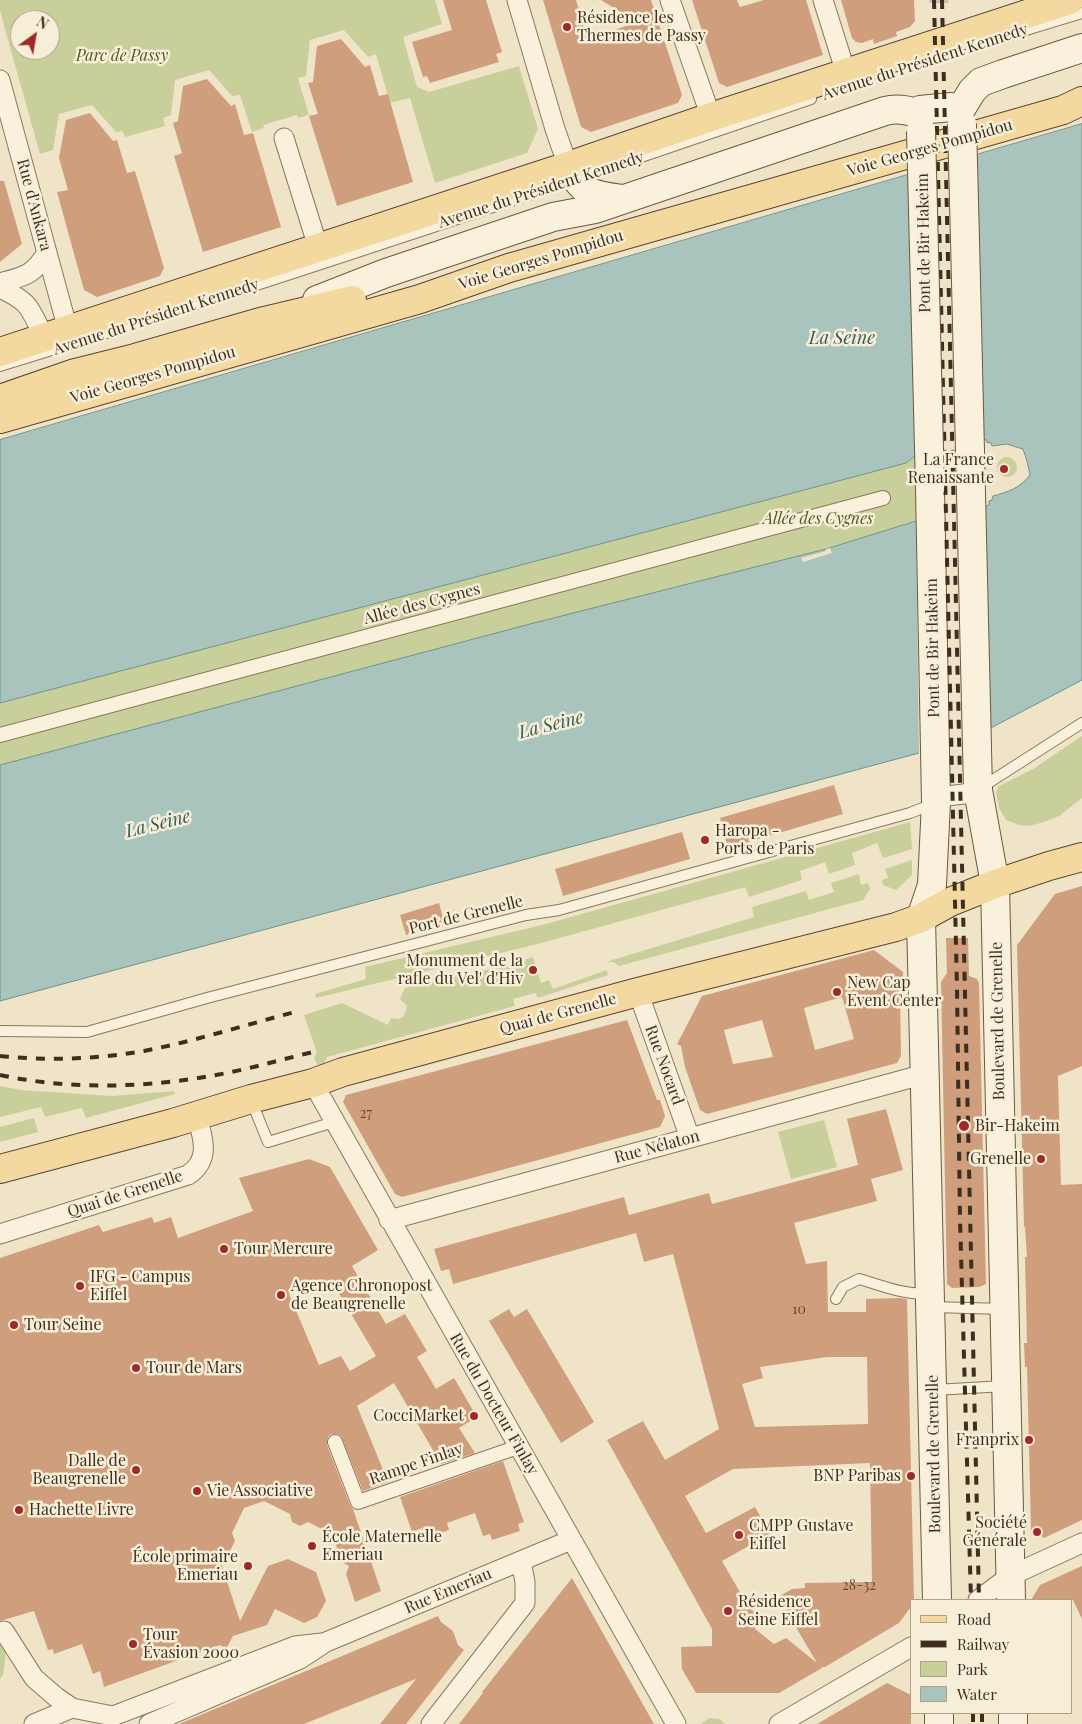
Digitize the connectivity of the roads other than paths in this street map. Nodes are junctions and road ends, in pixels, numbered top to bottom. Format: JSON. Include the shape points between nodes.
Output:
{"nodes":[{"id":1,"x":517,"y":0,"type":"edge"},
{"id":2,"x":670,"y":0,"type":"edge"},
{"id":3,"x":823,"y":0,"type":"edge"},
{"id":4,"x":1070,"y":0,"type":"edge"},
{"id":5,"x":1082,"y":13,"type":"edge"},
{"id":6,"x":964,"y":48,"type":"dead end"},
{"id":7,"x":1082,"y":48,"type":"edge"},
{"id":8,"x":846,"y":73,"type":"junction"},
{"id":9,"x":0,"y":80,"type":"edge"},
{"id":10,"x":823,"y":94,"type":"dead end"},
{"id":11,"x":1082,"y":101,"type":"edge"},
{"id":12,"x":962,"y":116,"type":"junction"},
{"id":13,"x":711,"y":117,"type":"junction"},
{"id":14,"x":919,"y":122,"type":"junction"},
{"id":15,"x":284,"y":138,"type":"dead end"},
{"id":16,"x":572,"y":172,"type":"junction"},
{"id":17,"x":622,"y":199,"type":"junction"},
{"id":18,"x":318,"y":247,"type":"junction"},
{"id":19,"x":47,"y":253,"type":"junction"},
{"id":20,"x":509,"y":268,"type":"junction"},
{"id":21,"x":0,"y":283,"type":"edge"},
{"id":22,"x":0,"y":288,"type":"edge"},
{"id":23,"x":264,"y":321,"type":"junction"},
{"id":24,"x":56,"y":339,"type":"junction"},
{"id":25,"x":0,"y":352,"type":"edge"},
{"id":26,"x":0,"y":366,"type":"edge"},
{"id":27,"x":75,"y":373,"type":"junction"},
{"id":28,"x":0,"y":399,"type":"edge"},
{"id":29,"x":0,"y":419,"type":"edge"},
{"id":30,"x":882,"y":498,"type":"dead end"},
{"id":31,"x":1082,"y":723,"type":"edge"},
{"id":32,"x":0,"y":735,"type":"edge"},
{"id":33,"x":978,"y":782,"type":"junction"},
{"id":34,"x":936,"y":802,"type":"junction"},
{"id":35,"x":1082,"y":857,"type":"edge"},
{"id":36,"x":995,"y":884,"type":"junction"},
{"id":37,"x":921,"y":918,"type":"junction"},
{"id":38,"x":638,"y":992,"type":"junction"},
{"id":39,"x":0,"y":1031,"type":"edge"},
{"id":40,"x":925,"y":1074,"type":"junction"},
{"id":41,"x":313,"y":1083,"type":"junction"},
{"id":42,"x":251,"y":1099,"type":"junction"},
{"id":43,"x":197,"y":1116,"type":"junction"},
{"id":44,"x":334,"y":1122,"type":"junction"},
{"id":45,"x":690,"y":1138,"type":"junction"},
{"id":46,"x":0,"y":1169,"type":"edge"},
{"id":47,"x":390,"y":1220,"type":"junction"},
{"id":48,"x":0,"y":1234,"type":"edge"},
{"id":49,"x":836,"y":1299,"type":"dead end"},
{"id":50,"x":930,"y":1301,"type":"junction"},
{"id":51,"x":1004,"y":1309,"type":"junction"},
{"id":52,"x":1006,"y":1386,"type":"junction"},
{"id":53,"x":932,"y":1390,"type":"junction"},
{"id":54,"x":335,"y":1442,"type":"dead end"},
{"id":55,"x":518,"y":1447,"type":"junction"},
{"id":56,"x":571,"y":1540,"type":"junction"},
{"id":57,"x":1082,"y":1543,"type":"edge"},
{"id":58,"x":521,"y":1561,"type":"junction"},
{"id":59,"x":1011,"y":1588,"type":"edge"},
{"id":60,"x":938,"y":1599,"type":"edge"},
{"id":61,"x":981,"y":1599,"type":"edge"},
{"id":62,"x":4,"y":1631,"type":"dead end"},
{"id":63,"x":326,"y":1642,"type":"junction"},
{"id":64,"x":910,"y":1648,"type":"edge"},
{"id":65,"x":72,"y":1708,"type":"junction"},
{"id":66,"x":160,"y":1722,"type":"edge"},
{"id":67,"x":34,"y":1724,"type":"edge"},
{"id":68,"x":431,"y":1724,"type":"edge"},
{"id":69,"x":676,"y":1724,"type":"edge"},
{"id":70,"x":779,"y":1724,"type":"edge"}],
"edges":[{"from":1,"to":16,"type":"street","via":[[555,129]]},
{"from":2,"to":13,"type":"street"},
{"from":3,"to":8,"type":"street"},
{"from":4,"to":8,"type":"main road","name":"Avenue du Président Kennedy"},
{"from":5,"to":6,"type":"lane","name":"Avenue du Président Kennedy"},
{"from":7,"to":12,"type":"main road","via":[[981,82],[972,91]]},
{"from":8,"to":13,"type":"main road","name":"Avenue du Président Kennedy"},
{"from":9,"to":19,"type":"street","name":"Rue d'Ankara"},
{"from":10,"to":16,"type":"lane","name":"Avenue du Président Kennedy"},
{"from":11,"to":20,"type":"main road","name":"Voie Georges Pompidou","via":[[1062,110]]},
{"from":12,"to":14,"type":"main road","via":[[951,107],[920,110]]},
{"from":12,"to":33,"type":"main road","bridge":true},
{"from":13,"to":16,"type":"main road","name":"Avenue du Président Kennedy"},
{"from":14,"to":17,"type":"main road","via":[[906,110],[885,111]]},
{"from":14,"to":34,"type":"main road","name":"Pont de Bir Hakeim","bridge":true},
{"from":15,"to":18,"type":"street"},
{"from":16,"to":17,"type":"main road","via":[[584,189],[594,195]]},
{"from":16,"to":18,"type":"main road","name":"Avenue du Président Kennedy"},
{"from":16,"to":24,"type":"lane","name":"Avenue du Président Kennedy","via":[[148,320]]},
{"from":17,"to":23,"type":"main road","via":[[595,209],[553,217],[430,258]]},
{"from":18,"to":24,"type":"main road","name":"Avenue du Président Kennedy"},
{"from":19,"to":21,"type":"street","via":[[29,275]]},
{"from":19,"to":24,"type":"street","name":"Rue d'Ankara"},
{"from":20,"to":23,"type":"main road","via":[[406,287]]},
{"from":20,"to":29,"type":"main road","name":"Voie Georges Pompidou","via":[[420,299]]},
{"from":22,"to":24,"type":"street","via":[[20,297]]},
{"from":23,"to":27,"type":"main road"},
{"from":24,"to":25,"type":"main road","name":"Avenue du Président Kennedy"},
{"from":24,"to":26,"type":"lane","name":"Avenue du Président Kennedy"},
{"from":24,"to":27,"type":"main road"},
{"from":27,"to":28,"type":"main road"},
{"from":30,"to":32,"type":"street","name":"Allée des Cygnes"},
{"from":31,"to":33,"type":"lane","via":[[992,779]]},
{"from":33,"to":34,"type":"street","via":[[964,794],[947,796]]},
{"from":33,"to":36,"type":"main road","name":"Boulevard de Grenelle"},
{"from":34,"to":37,"type":"main road","name":"Pont de Bir Hakeim","via":[[932,885]]},
{"from":34,"to":39,"type":"lane","name":"Port de Grenelle","via":[[910,813],[559,910],[506,920],[87,1032]]},
{"from":35,"to":36,"type":"main road","name":"Quai de Grenelle"},
{"from":36,"to":37,"type":"main road","name":"Quai de Grenelle"},
{"from":36,"to":51,"type":"main road","name":"Boulevard de Grenelle"},
{"from":37,"to":38,"type":"main road","name":"Quai de Grenelle"},
{"from":37,"to":40,"type":"main road","name":"Boulevard de Grenelle"},
{"from":38,"to":41,"type":"main road","name":"Quai de Grenelle","via":[[343,1072]]},
{"from":38,"to":45,"type":"street","name":"Rue Nocard"},
{"from":40,"to":45,"type":"street","name":"Rue Nélaton"},
{"from":40,"to":50,"type":"main road","name":"Boulevard de Grenelle"},
{"from":41,"to":42,"type":"main road","name":"Quai de Grenelle"},
{"from":41,"to":44,"type":"street","name":"Rue du Docteur Finlay"},
{"from":42,"to":43,"type":"main road","name":"Quai de Grenelle"},
{"from":42,"to":44,"type":"lane","via":[[268,1142]]},
{"from":43,"to":46,"type":"main road","name":"Quai de Grenelle"},
{"from":43,"to":48,"type":"street","name":"Quai de Grenelle","via":[[204,1145],[198,1167],[188,1175]]},
{"from":44,"to":47,"type":"street","name":"Rue du Docteur Finlay"},
{"from":45,"to":47,"type":"street","name":"Rue Nélaton"},
{"from":47,"to":55,"type":"street","name":"Rue du Docteur Finlay"},
{"from":49,"to":50,"type":"lane","via":[[843,1287],[859,1279]]},
{"from":50,"to":51,"type":"lane"},
{"from":50,"to":53,"type":"main road","name":"Boulevard de Grenelle"},
{"from":51,"to":52,"type":"main road","name":"Boulevard de Grenelle"},
{"from":52,"to":53,"type":"lane"},
{"from":52,"to":59,"type":"main road","name":"Boulevard de Grenelle"},
{"from":53,"to":60,"type":"main road","name":"Boulevard de Grenelle"},
{"from":54,"to":55,"type":"street","name":"Rampe Finlay","via":[[358,1502]]},
{"from":55,"to":56,"type":"street","name":"Rue du Docteur Finlay"},
{"from":56,"to":58,"type":"street","name":"Rue Emeriau"},
{"from":56,"to":69,"type":"street","name":"Rue du Docteur Finlay"},
{"from":57,"to":59,"type":"street"},
{"from":58,"to":63,"type":"street","name":"Rue Emeriau"},
{"from":58,"to":68,"type":"street","via":[[525,1603]]},
{"from":59,"to":61,"type":"street"},
{"from":62,"to":65,"type":"street","via":[[34,1678]]},
{"from":63,"to":65,"type":"street","name":"Rue Emeriau","via":[[294,1646],[113,1716]]},
{"from":63,"to":66,"type":"street","name":"Rue Emeriau","via":[[300,1658]]},
{"from":64,"to":70,"type":"street"},
{"from":65,"to":67,"type":"street"}]}
